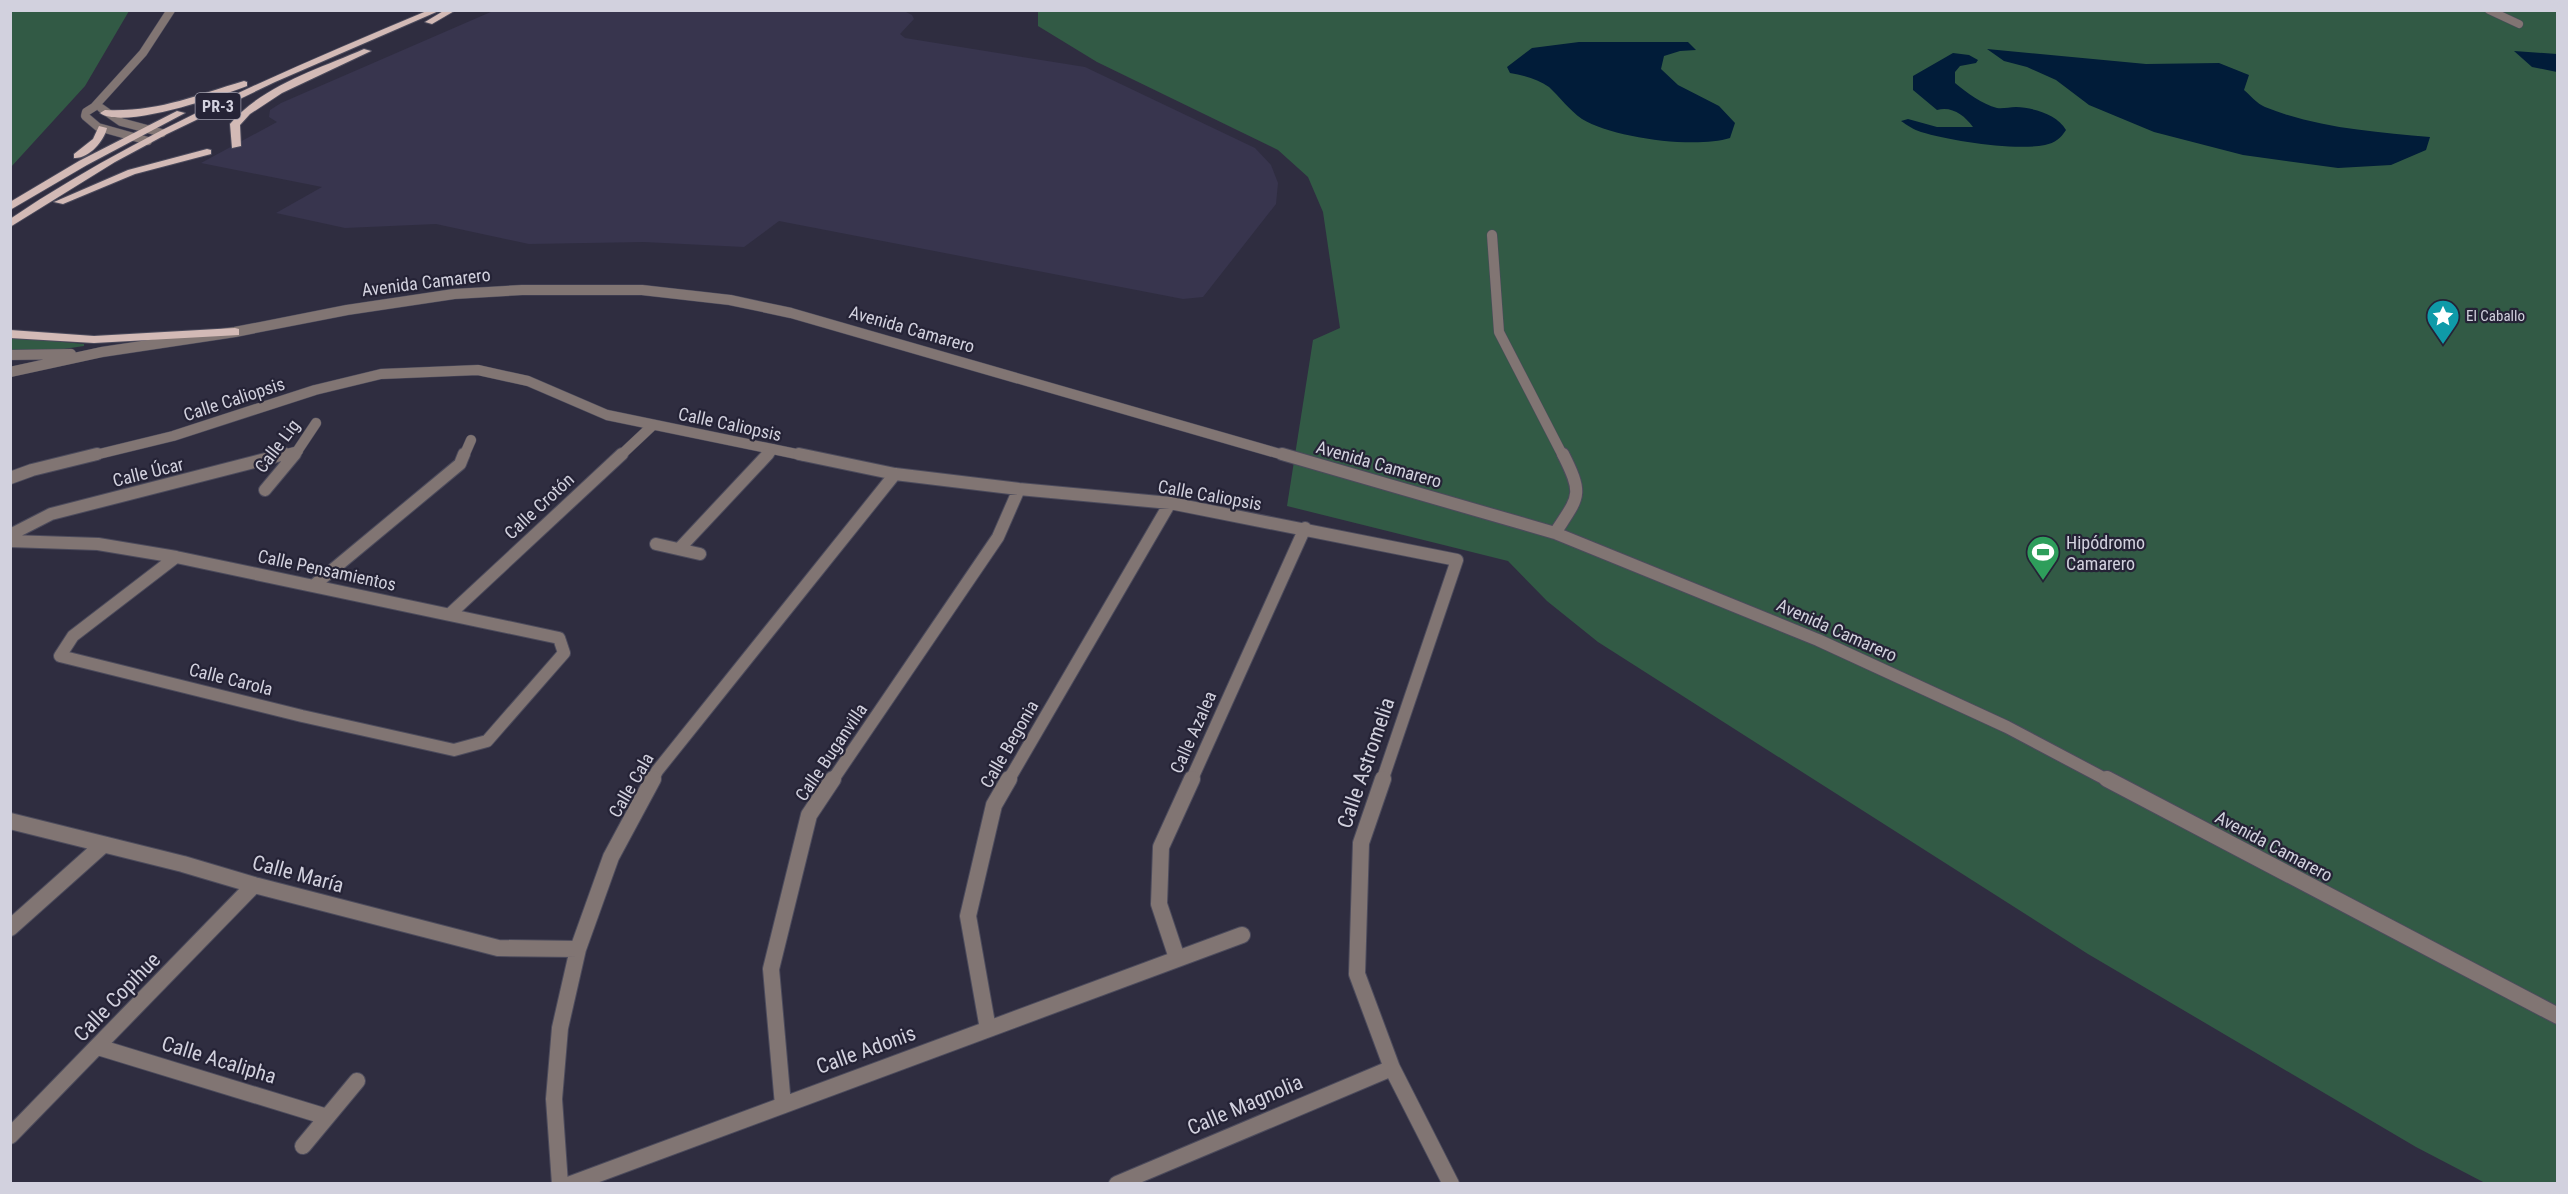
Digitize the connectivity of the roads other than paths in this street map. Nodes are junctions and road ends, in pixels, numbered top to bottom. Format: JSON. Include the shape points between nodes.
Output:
{"nodes":[{"id":1,"x":171,"y":10,"type":"edge"},
{"id":2,"x":420,"y":10,"type":"edge"},
{"id":3,"x":437,"y":10,"type":"edge"},
{"id":4,"x":452,"y":10,"type":"edge"},
{"id":5,"x":2489,"y":10,"type":"edge"},
{"id":6,"x":2519,"y":24,"type":"dead end"},
{"id":7,"x":252,"y":81,"type":"junction"},
{"id":8,"x":94,"y":106,"type":"junction"},
{"id":9,"x":105,"y":113,"type":"junction"},
{"id":10,"x":102,"y":128,"type":"junction"},
{"id":11,"x":146,"y":129,"type":"junction"},
{"id":12,"x":162,"y":133,"type":"junction"},
{"id":13,"x":130,"y":137,"type":"junction"},
{"id":14,"x":148,"y":141,"type":"junction"},
{"id":15,"x":236,"y":146,"type":"dead end"},
{"id":16,"x":207,"y":152,"type":"dead end"},
{"id":17,"x":15,"y":204,"type":"edge"},
{"id":18,"x":10,"y":224,"type":"edge"},
{"id":19,"x":1492,"y":235,"type":"dead end"},
{"id":20,"x":235,"y":332,"type":"junction"},
{"id":21,"x":10,"y":334,"type":"edge"},
{"id":22,"x":102,"y":352,"type":"junction"},
{"id":23,"x":10,"y":355,"type":"edge"},
{"id":24,"x":10,"y":372,"type":"edge"},
{"id":25,"x":316,"y":423,"type":"dead end"},
{"id":26,"x":653,"y":425,"type":"junction"},
{"id":27,"x":471,"y":440,"type":"dead end"},
{"id":28,"x":773,"y":449,"type":"junction"},
{"id":29,"x":298,"y":451,"type":"junction"},
{"id":30,"x":896,"y":474,"type":"junction"},
{"id":31,"x":10,"y":478,"type":"edge"},
{"id":32,"x":1019,"y":489,"type":"junction"},
{"id":33,"x":265,"y":490,"type":"dead end"},
{"id":34,"x":1170,"y":503,"type":"junction"},
{"id":35,"x":1305,"y":528,"type":"junction"},
{"id":36,"x":1555,"y":533,"type":"junction"},
{"id":37,"x":10,"y":534,"type":"edge"},
{"id":38,"x":10,"y":541,"type":"edge"},
{"id":39,"x":656,"y":544,"type":"dead end"},
{"id":40,"x":679,"y":549,"type":"junction"},
{"id":41,"x":700,"y":554,"type":"dead end"},
{"id":42,"x":176,"y":557,"type":"junction"},
{"id":43,"x":1458,"y":560,"type":"joint"},
{"id":44,"x":313,"y":586,"type":"junction"},
{"id":45,"x":450,"y":614,"type":"junction"},
{"id":46,"x":524,"y":699,"type":"joint"},
{"id":47,"x":10,"y":821,"type":"edge"},
{"id":48,"x":102,"y":845,"type":"junction"},
{"id":49,"x":254,"y":885,"type":"junction"},
{"id":50,"x":10,"y":928,"type":"edge"},
{"id":51,"x":1242,"y":935,"type":"dead end"},
{"id":52,"x":578,"y":949,"type":"junction"},
{"id":53,"x":1176,"y":958,"type":"junction"},
{"id":54,"x":2529,"y":1001,"type":"junction"},
{"id":55,"x":2558,"y":1007,"type":"edge"},
{"id":56,"x":2558,"y":1016,"type":"edge"},
{"id":57,"x":988,"y":1029,"type":"junction"},
{"id":58,"x":98,"y":1047,"type":"junction"},
{"id":59,"x":1392,"y":1068,"type":"junction"},
{"id":60,"x":357,"y":1081,"type":"dead end"},
{"id":61,"x":783,"y":1105,"type":"junction"},
{"id":62,"x":327,"y":1117,"type":"junction"},
{"id":63,"x":10,"y":1136,"type":"edge"},
{"id":64,"x":303,"y":1146,"type":"dead end"},
{"id":65,"x":560,"y":1184,"type":"edge"},
{"id":66,"x":571,"y":1184,"type":"edge"},
{"id":67,"x":1117,"y":1184,"type":"edge"},
{"id":68,"x":1451,"y":1184,"type":"edge"}],
"edges":[{"from":1,"to":8,"type":"street","via":[[143,53]]},
{"from":2,"to":7,"type":"main road","number":"PR-3"},
{"from":3,"to":12,"type":"main road","number":"PR-3"},
{"from":4,"to":15,"type":"main road","via":[[259,102],[235,124]]},
{"from":5,"to":6,"type":"street"},
{"from":7,"to":9,"type":"main road","via":[[159,111]]},
{"from":7,"to":11,"type":"main road","number":"PR-3"},
{"from":8,"to":9,"type":"street"},
{"from":8,"to":10,"type":"street","via":[[85,116]]},
{"from":9,"to":11,"type":"street"},
{"from":10,"to":13,"type":"street"},
{"from":10,"to":17,"type":"main road","via":[[94,145]]},
{"from":11,"to":12,"type":"street"},
{"from":11,"to":13,"type":"main road","number":"PR-3"},
{"from":12,"to":14,"type":"main road","number":"PR-3"},
{"from":13,"to":14,"type":"street"},
{"from":13,"to":17,"type":"main road","number":"PR-3"},
{"from":14,"to":18,"type":"main road","number":"PR-3"},
{"from":16,"to":18,"type":"main road","via":[[127,173]]},
{"from":19,"to":36,"type":"street","via":[[1499,332],[1575,478],[1577,499]]},
{"from":20,"to":21,"type":"main road","via":[[92,340]]},
{"from":20,"to":22,"type":"street","name":"Avenida Camarero"},
{"from":20,"to":36,"type":"street","name":"Avenida Camarero","via":[[454,294],[642,290],[730,300],[791,313]]},
{"from":22,"to":23,"type":"street","name":"Avenida Camarero"},
{"from":22,"to":24,"type":"street","name":"Avenida Camarero"},
{"from":25,"to":29,"type":"street","name":"Calle Lig"},
{"from":26,"to":28,"type":"street","name":"Calle Caliopsis"},
{"from":26,"to":31,"type":"street","name":"Calle Caliopsis","via":[[607,415],[528,381],[478,370],[381,374],[315,390],[173,436]]},
{"from":26,"to":45,"type":"street","name":"Calle Crotón"},
{"from":27,"to":44,"type":"street","via":[[460,464]]},
{"from":28,"to":30,"type":"street","name":"Calle Caliopsis"},
{"from":28,"to":40,"type":"street"},
{"from":29,"to":33,"type":"street","name":"Calle Lig"},
{"from":29,"to":37,"type":"street","name":"Calle Úcar","via":[[51,514]]},
{"from":30,"to":32,"type":"street","name":"Calle Caliopsis"},
{"from":30,"to":52,"type":"street","name":"Calle Cala","via":[[657,771],[610,857]]},
{"from":32,"to":34,"type":"street","name":"Calle Caliopsis"},
{"from":32,"to":61,"type":"street","name":"Calle Buganvilla","via":[[998,537],[809,815],[771,969]]},
{"from":34,"to":35,"type":"street","name":"Calle Caliopsis"},
{"from":34,"to":57,"type":"street","name":"Calle Begonia","via":[[994,805],[968,916]]},
{"from":35,"to":43,"type":"street","name":"Calle Caliopsis"},
{"from":35,"to":53,"type":"street","name":"Calle Azalea","via":[[1161,847],[1160,904]]},
{"from":36,"to":54,"type":"street","name":"Avenida Camarero","via":[[1818,640],[2007,727]]},
{"from":38,"to":42,"type":"street","name":"Calle Pensamientos","via":[[98,544]]},
{"from":39,"to":40,"type":"street"},
{"from":40,"to":41,"type":"street"},
{"from":42,"to":44,"type":"street","name":"Calle Pensamientos"},
{"from":42,"to":46,"type":"street","name":"Calle Carola","via":[[73,636],[60,656],[454,750],[488,741]]},
{"from":43,"to":59,"type":"street","name":"Calle Astromelia","via":[[1361,843],[1357,974]]},
{"from":44,"to":45,"type":"street","name":"Calle Pensamientos"},
{"from":45,"to":46,"type":"street","name":"Calle Pensamientos","via":[[559,638],[564,653]]},
{"from":47,"to":48,"type":"street","name":"Calle María"},
{"from":48,"to":49,"type":"street","name":"Calle María"},
{"from":48,"to":50,"type":"street"},
{"from":49,"to":52,"type":"street","name":"Calle María","via":[[498,948]]},
{"from":49,"to":58,"type":"street","name":"Calle Copihue"},
{"from":51,"to":53,"type":"street","name":"Calle Adonis"},
{"from":52,"to":65,"type":"street","name":"Calle Cala","via":[[560,1028],[555,1087]]},
{"from":53,"to":57,"type":"street","name":"Calle Adonis"},
{"from":54,"to":55,"type":"street"},
{"from":54,"to":56,"type":"street","name":"Avenida Camarero"},
{"from":57,"to":61,"type":"street","name":"Calle Adonis"},
{"from":58,"to":62,"type":"street","name":"Calle Acalipha"},
{"from":58,"to":63,"type":"street","name":"Calle Copihue"},
{"from":59,"to":67,"type":"street","name":"Calle Magnolia"},
{"from":59,"to":68,"type":"street","name":"Calle Astromelia"},
{"from":60,"to":62,"type":"street"},
{"from":61,"to":66,"type":"street","name":"Calle Adonis"},
{"from":62,"to":64,"type":"street"}]}
